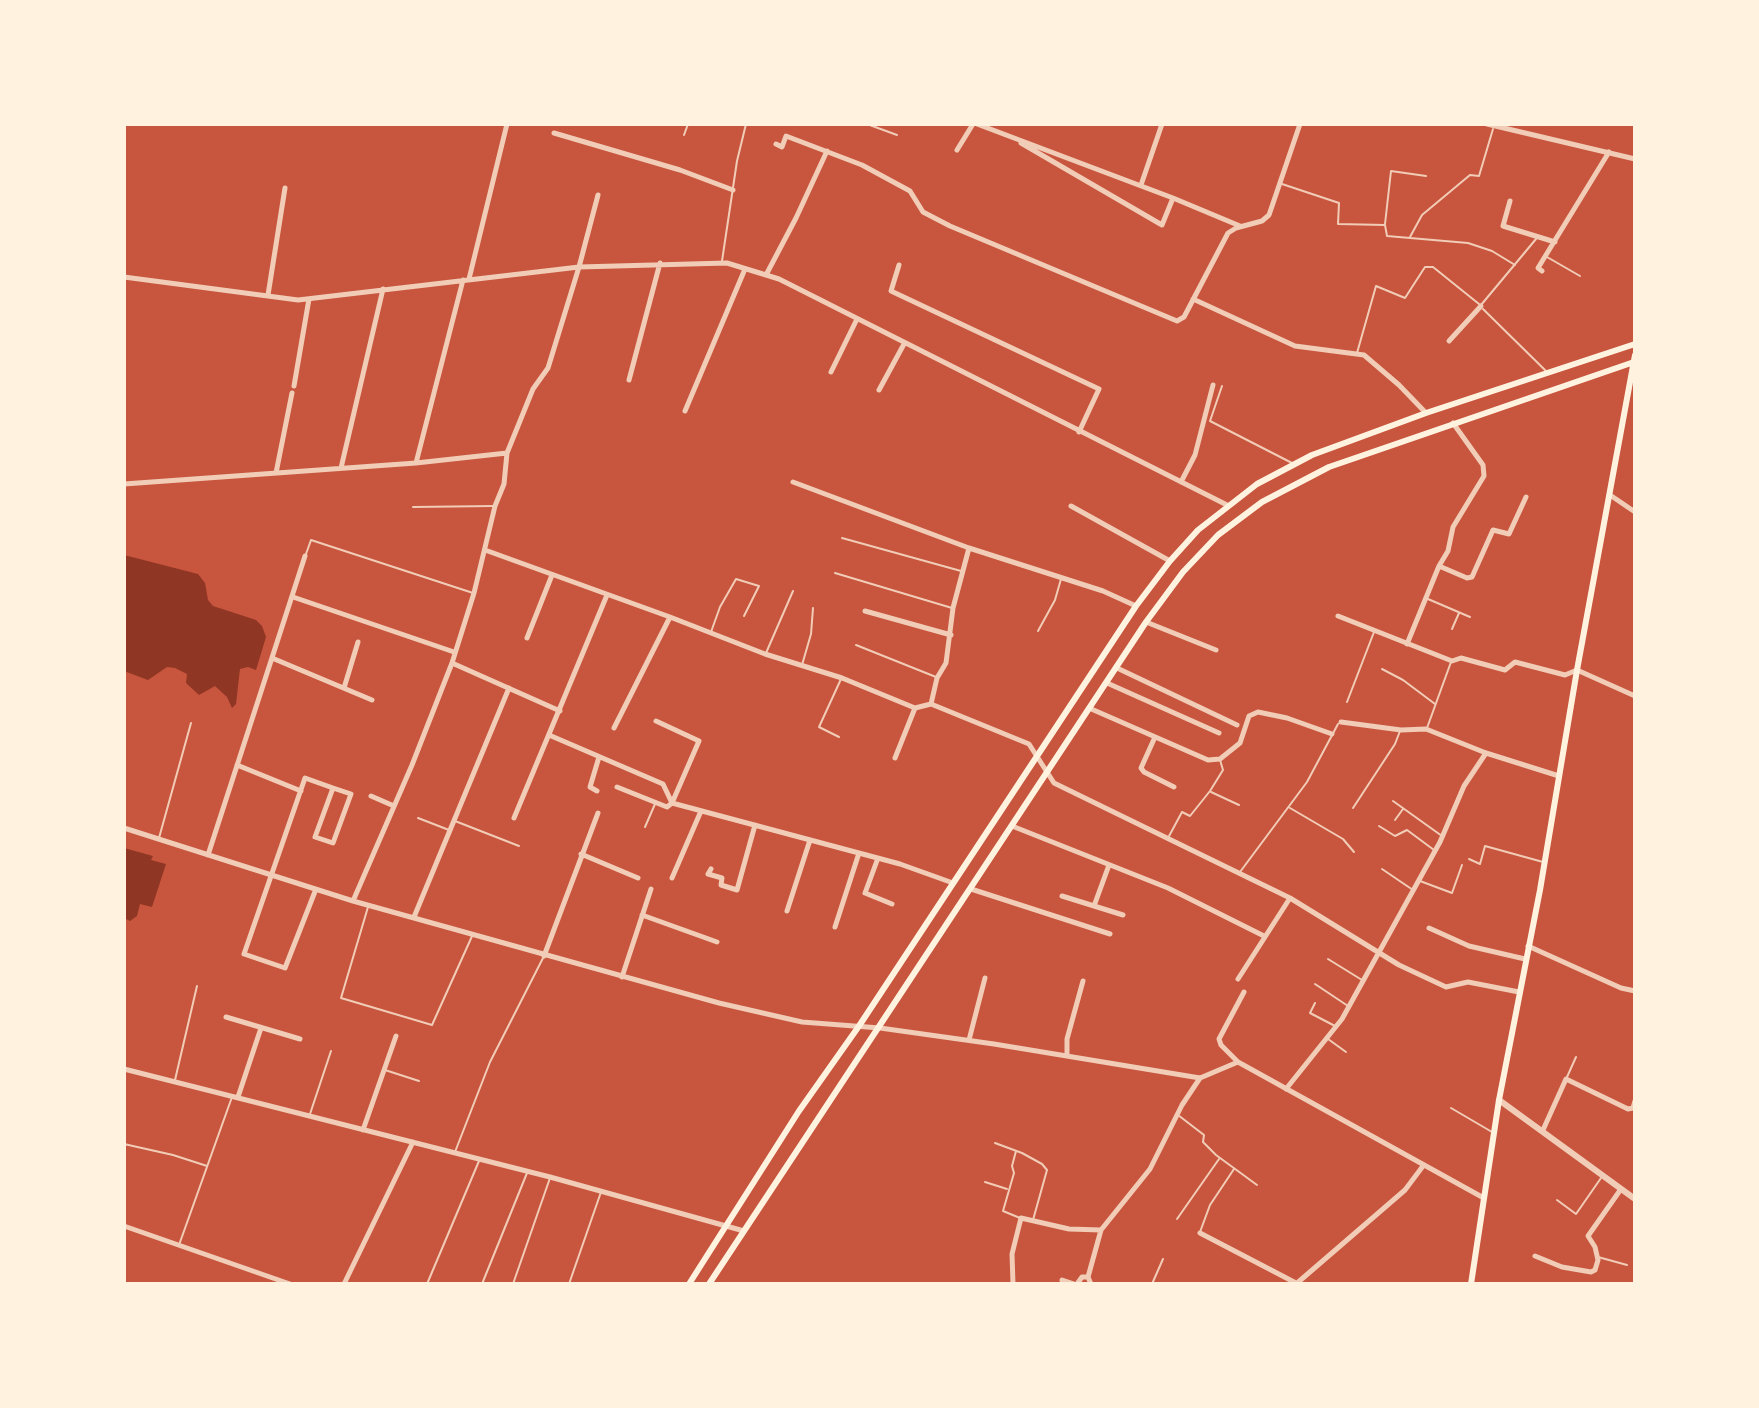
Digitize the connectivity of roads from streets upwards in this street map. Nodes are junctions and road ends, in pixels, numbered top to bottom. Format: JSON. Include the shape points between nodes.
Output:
{"nodes":[{"id":1,"x":507,"y":124,"type":"edge"},
{"id":2,"x":975,"y":124,"type":"edge"},
{"id":3,"x":1162,"y":124,"type":"edge"},
{"id":4,"x":1300,"y":124,"type":"edge"},
{"id":5,"x":1487,"y":124,"type":"edge"},
{"id":6,"x":1494,"y":126,"type":"edge"},
{"id":7,"x":554,"y":133,"type":"dead end"},
{"id":8,"x":1007,"y":135,"type":"junction"},
{"id":9,"x":776,"y":144,"type":"dead end"},
{"id":10,"x":957,"y":150,"type":"dead end"},
{"id":11,"x":827,"y":151,"type":"junction"},
{"id":12,"x":1609,"y":152,"type":"junction"},
{"id":13,"x":1635,"y":159,"type":"edge"},
{"id":14,"x":1141,"y":185,"type":"junction"},
{"id":15,"x":285,"y":188,"type":"dead end"},
{"id":16,"x":733,"y":190,"type":"road end"},
{"id":17,"x":598,"y":195,"type":"dead end"},
{"id":18,"x":1173,"y":198,"type":"junction"},
{"id":19,"x":1510,"y":201,"type":"dead end"},
{"id":20,"x":1240,"y":226,"type":"junction"},
{"id":21,"x":1555,"y":242,"type":"junction"},
{"id":22,"x":660,"y":263,"type":"junction"},
{"id":23,"x":899,"y":265,"type":"dead end"},
{"id":24,"x":579,"y":267,"type":"junction"},
{"id":25,"x":745,"y":269,"type":"junction"},
{"id":26,"x":1542,"y":271,"type":"dead end"},
{"id":27,"x":766,"y":275,"type":"junction"},
{"id":28,"x":124,"y":277,"type":"edge"},
{"id":29,"x":466,"y":280,"type":"junction"},
{"id":30,"x":383,"y":289,"type":"junction"},
{"id":31,"x":268,"y":295,"type":"junction"},
{"id":32,"x":309,"y":299,"type":"junction"},
{"id":33,"x":1193,"y":299,"type":"junction"},
{"id":34,"x":1481,"y":306,"type":"road end"},
{"id":35,"x":857,"y":319,"type":"junction"},
{"id":36,"x":1449,"y":341,"type":"dead end"},
{"id":37,"x":904,"y":344,"type":"junction"},
{"id":38,"x":1635,"y":344,"type":"edge"},
{"id":39,"x":1634,"y":359,"type":"edge"},
{"id":40,"x":831,"y":372,"type":"dead end"},
{"id":41,"x":629,"y":380,"type":"dead end"},
{"id":42,"x":1213,"y":385,"type":"dead end"},
{"id":43,"x":879,"y":390,"type":"dead end"},
{"id":44,"x":685,"y":411,"type":"dead end"},
{"id":45,"x":1426,"y":413,"type":"junction"},
{"id":46,"x":1453,"y":423,"type":"junction"},
{"id":47,"x":1079,"y":432,"type":"junction"},
{"id":48,"x":507,"y":453,"type":"junction"},
{"id":49,"x":416,"y":463,"type":"junction"},
{"id":50,"x":341,"y":468,"type":"junction"},
{"id":51,"x":276,"y":473,"type":"junction"},
{"id":52,"x":793,"y":482,"type":"dead end"},
{"id":53,"x":1181,"y":482,"type":"junction"},
{"id":54,"x":124,"y":484,"type":"edge"},
{"id":55,"x":1610,"y":495,"type":"junction"},
{"id":56,"x":1526,"y":497,"type":"dead end"},
{"id":57,"x":1227,"y":505,"type":"junction"},
{"id":58,"x":1071,"y":506,"type":"dead end"},
{"id":59,"x":1635,"y":512,"type":"edge"},
{"id":60,"x":969,"y":548,"type":"junction"},
{"id":61,"x":485,"y":550,"type":"junction"},
{"id":62,"x":305,"y":556,"type":"road end"},
{"id":63,"x":1170,"y":561,"type":"junction"},
{"id":64,"x":1439,"y":566,"type":"junction"},
{"id":65,"x":552,"y":575,"type":"junction"},
{"id":66,"x":607,"y":595,"type":"junction"},
{"id":67,"x":293,"y":597,"type":"junction"},
{"id":68,"x":1136,"y":606,"type":"junction"},
{"id":69,"x":865,"y":611,"type":"dead end"},
{"id":70,"x":1338,"y":616,"type":"dead end"},
{"id":71,"x":670,"y":617,"type":"junction"},
{"id":72,"x":1146,"y":622,"type":"junction"},
{"id":73,"x":951,"y":635,"type":"junction"},
{"id":74,"x":527,"y":638,"type":"dead end"},
{"id":75,"x":358,"y":642,"type":"dead end"},
{"id":76,"x":1407,"y":644,"type":"junction"},
{"id":77,"x":1216,"y":650,"type":"dead end"},
{"id":78,"x":454,"y":652,"type":"junction"},
{"id":79,"x":272,"y":658,"type":"junction"},
{"id":80,"x":452,"y":663,"type":"junction"},
{"id":81,"x":1117,"y":668,"type":"junction"},
{"id":82,"x":1577,"y":670,"type":"junction"},
{"id":83,"x":1107,"y":683,"type":"junction"},
{"id":84,"x":344,"y":688,"type":"junction"},
{"id":85,"x":509,"y":688,"type":"junction"},
{"id":86,"x":1635,"y":696,"type":"edge"},
{"id":87,"x":372,"y":700,"type":"dead end"},
{"id":88,"x":931,"y":704,"type":"junction"},
{"id":89,"x":915,"y":708,"type":"junction"},
{"id":90,"x":1089,"y":708,"type":"junction"},
{"id":91,"x":560,"y":711,"type":"junction"},
{"id":92,"x":656,"y":721,"type":"dead end"},
{"id":93,"x":1341,"y":722,"type":"road end"},
{"id":94,"x":1237,"y":725,"type":"dead end"},
{"id":95,"x":614,"y":728,"type":"dead end"},
{"id":96,"x":1219,"y":733,"type":"dead end"},
{"id":97,"x":1332,"y":734,"type":"road end"},
{"id":98,"x":549,"y":735,"type":"junction"},
{"id":99,"x":1155,"y":737,"type":"junction"},
{"id":100,"x":1486,"y":753,"type":"junction"},
{"id":101,"x":1036,"y":756,"type":"junction"},
{"id":102,"x":599,"y":757,"type":"junction"},
{"id":103,"x":895,"y":758,"type":"dead end"},
{"id":104,"x":237,"y":765,"type":"junction"},
{"id":105,"x":1047,"y":772,"type":"junction"},
{"id":106,"x":1559,"y":776,"type":"junction"},
{"id":107,"x":617,"y":787,"type":"dead end"},
{"id":108,"x":1174,"y":787,"type":"dead end"},
{"id":109,"x":333,"y":788,"type":"junction"},
{"id":110,"x":301,"y":791,"type":"junction"},
{"id":111,"x":597,"y":791,"type":"dead end"},
{"id":112,"x":371,"y":796,"type":"dead end"},
{"id":113,"x":672,"y":803,"type":"junction"},
{"id":114,"x":394,"y":806,"type":"junction"},
{"id":115,"x":701,"y":811,"type":"junction"},
{"id":116,"x":598,"y":813,"type":"dead end"},
{"id":117,"x":514,"y":818,"type":"dead end"},
{"id":118,"x":755,"y":825,"type":"junction"},
{"id":119,"x":1012,"y":826,"type":"junction"},
{"id":120,"x":124,"y":828,"type":"edge"},
{"id":121,"x":810,"y":840,"type":"junction"},
{"id":122,"x":859,"y":853,"type":"junction"},
{"id":123,"x":581,"y":854,"type":"junction"},
{"id":124,"x":208,"y":855,"type":"junction"},
{"id":125,"x":878,"y":858,"type":"junction"},
{"id":126,"x":1109,"y":865,"type":"junction"},
{"id":127,"x":711,"y":869,"type":"dead end"},
{"id":128,"x":270,"y":875,"type":"junction"},
{"id":129,"x":638,"y":878,"type":"dead end"},
{"id":130,"x":672,"y":878,"type":"dead end"},
{"id":131,"x":953,"y":883,"type":"junction"},
{"id":132,"x":316,"y":889,"type":"junction"},
{"id":133,"x":651,"y":889,"type":"dead end"},
{"id":134,"x":971,"y":889,"type":"junction"},
{"id":135,"x":1062,"y":896,"type":"dead end"},
{"id":136,"x":1290,"y":898,"type":"junction"},
{"id":137,"x":353,"y":901,"type":"junction"},
{"id":138,"x":892,"y":904,"type":"dead end"},
{"id":139,"x":1094,"y":906,"type":"junction"},
{"id":140,"x":787,"y":911,"type":"dead end"},
{"id":141,"x":642,"y":915,"type":"junction"},
{"id":142,"x":1123,"y":915,"type":"dead end"},
{"id":143,"x":414,"y":917,"type":"junction"},
{"id":144,"x":835,"y":927,"type":"dead end"},
{"id":145,"x":1429,"y":928,"type":"dead end"},
{"id":146,"x":1110,"y":934,"type":"dead end"},
{"id":147,"x":1264,"y":936,"type":"junction"},
{"id":148,"x":717,"y":942,"type":"dead end"},
{"id":149,"x":1528,"y":946,"type":"junction"},
{"id":150,"x":1379,"y":953,"type":"junction"},
{"id":151,"x":544,"y":956,"type":"junction"},
{"id":152,"x":1525,"y":959,"type":"junction"},
{"id":153,"x":622,"y":977,"type":"junction"},
{"id":154,"x":985,"y":978,"type":"dead end"},
{"id":155,"x":1238,"y":979,"type":"dead end"},
{"id":156,"x":1083,"y":981,"type":"dead end"},
{"id":157,"x":1635,"y":991,"type":"edge"},
{"id":158,"x":1244,"y":992,"type":"dead end"},
{"id":159,"x":1519,"y":992,"type":"junction"},
{"id":160,"x":226,"y":1017,"type":"dead end"},
{"id":161,"x":859,"y":1026,"type":"junction"},
{"id":162,"x":261,"y":1028,"type":"junction"},
{"id":163,"x":880,"y":1028,"type":"junction"},
{"id":164,"x":396,"y":1036,"type":"dead end"},
{"id":165,"x":300,"y":1039,"type":"dead end"},
{"id":166,"x":969,"y":1040,"type":"junction"},
{"id":167,"x":1067,"y":1056,"type":"junction"},
{"id":168,"x":1238,"y":1062,"type":"junction"},
{"id":169,"x":124,"y":1069,"type":"edge"},
{"id":170,"x":1200,"y":1078,"type":"junction"},
{"id":171,"x":1286,"y":1089,"type":"junction"},
{"id":172,"x":235,"y":1096,"type":"junction"},
{"id":173,"x":1499,"y":1100,"type":"junction"},
{"id":174,"x":1635,"y":1101,"type":"edge"},
{"id":175,"x":363,"y":1130,"type":"junction"},
{"id":176,"x":1543,"y":1130,"type":"junction"},
{"id":177,"x":413,"y":1142,"type":"junction"},
{"id":178,"x":1423,"y":1166,"type":"junction"},
{"id":179,"x":1621,"y":1189,"type":"junction"},
{"id":180,"x":1482,"y":1197,"type":"junction"},
{"id":181,"x":1635,"y":1199,"type":"edge"},
{"id":182,"x":124,"y":1226,"type":"edge"},
{"id":183,"x":727,"y":1226,"type":"junction"},
{"id":184,"x":1101,"y":1230,"type":"junction"},
{"id":185,"x":744,"y":1231,"type":"junction"},
{"id":186,"x":1200,"y":1233,"type":"road end"},
{"id":187,"x":1535,"y":1256,"type":"dead end"},
{"id":188,"x":1062,"y":1280,"type":"dead end"},
{"id":189,"x":1090,"y":1281,"type":"edge"},
{"id":190,"x":1296,"y":1283,"type":"edge"},
{"id":191,"x":290,"y":1284,"type":"edge"},
{"id":192,"x":344,"y":1284,"type":"edge"},
{"id":193,"x":689,"y":1284,"type":"edge"},
{"id":194,"x":709,"y":1284,"type":"edge"},
{"id":195,"x":1013,"y":1284,"type":"edge"},
{"id":196,"x":1076,"y":1284,"type":"edge"},
{"id":197,"x":1471,"y":1284,"type":"edge"}],
"edges":[{"from":1,"to":29,"type":"street"},
{"from":2,"to":8,"type":"street"},
{"from":2,"to":10,"type":"street"},
{"from":3,"to":14,"type":"street"},
{"from":4,"to":20,"type":"street","via":[[1267,218]]},
{"from":5,"to":6,"type":"street"},
{"from":6,"to":12,"type":"street"},
{"from":7,"to":16,"type":"street"},
{"from":8,"to":14,"type":"street"},
{"from":8,"to":18,"type":"street","via":[[1162,225]]},
{"from":9,"to":11,"type":"street","via":[[782,147],[786,136]]},
{"from":11,"to":27,"type":"street"},
{"from":11,"to":33,"type":"street","via":[[910,191],[923,212],[950,226],[1174,321],[1180,321]]},
{"from":12,"to":13,"type":"street"},
{"from":12,"to":21,"type":"street"},
{"from":14,"to":18,"type":"street"},
{"from":15,"to":31,"type":"street"},
{"from":17,"to":24,"type":"street"},
{"from":18,"to":20,"type":"street"},
{"from":19,"to":21,"type":"street","via":[[1503,226]]},
{"from":20,"to":33,"type":"street","via":[[1225,237]]},
{"from":21,"to":26,"type":"street","via":[[1538,268]]},
{"from":22,"to":24,"type":"street"},
{"from":22,"to":25,"type":"street","via":[[722,263]]},
{"from":22,"to":41,"type":"street"},
{"from":23,"to":47,"type":"street","via":[[891,291],[1099,389]]},
{"from":24,"to":29,"type":"street"},
{"from":24,"to":48,"type":"street","via":[[548,368],[533,389]]},
{"from":25,"to":27,"type":"street"},
{"from":25,"to":44,"type":"street"},
{"from":27,"to":35,"type":"street"},
{"from":28,"to":31,"type":"street"},
{"from":29,"to":30,"type":"street"},
{"from":29,"to":49,"type":"street"},
{"from":30,"to":32,"type":"street"},
{"from":30,"to":50,"type":"street"},
{"from":31,"to":32,"type":"street"},
{"from":32,"to":51,"type":"street"},
{"from":33,"to":45,"type":"street","via":[[1295,346],[1369,358]]},
{"from":34,"to":36,"type":"street"},
{"from":35,"to":37,"type":"street"},
{"from":35,"to":40,"type":"street"},
{"from":37,"to":43,"type":"street"},
{"from":37,"to":47,"type":"street"},
{"from":38,"to":45,"type":"main road"},
{"from":39,"to":46,"type":"main road"},
{"from":39,"to":55,"type":"main road"},
{"from":42,"to":53,"type":"street","via":[[1195,455]]},
{"from":45,"to":57,"type":"main road","via":[[1293,464]]},
{"from":46,"to":64,"type":"street","via":[[1483,465],[1484,476],[1453,527]]},
{"from":46,"to":72,"type":"main road","via":[[1341,462],[1262,502],[1200,553]]},
{"from":47,"to":53,"type":"street"},
{"from":48,"to":49,"type":"street"},
{"from":48,"to":61,"type":"street"},
{"from":49,"to":50,"type":"street"},
{"from":50,"to":51,"type":"street"},
{"from":51,"to":54,"type":"street"},
{"from":52,"to":60,"type":"street"},
{"from":53,"to":57,"type":"street"},
{"from":55,"to":59,"type":"street"},
{"from":55,"to":82,"type":"main road"},
{"from":56,"to":64,"type":"street","via":[[1509,534],[1493,530],[1472,577]]},
{"from":57,"to":63,"type":"main road"},
{"from":58,"to":63,"type":"street"},
{"from":60,"to":68,"type":"street"},
{"from":60,"to":73,"type":"street"},
{"from":61,"to":65,"type":"street"},
{"from":61,"to":78,"type":"street"},
{"from":62,"to":67,"type":"street"},
{"from":63,"to":68,"type":"main road"},
{"from":64,"to":76,"type":"street"},
{"from":65,"to":66,"type":"street"},
{"from":65,"to":74,"type":"street"},
{"from":66,"to":71,"type":"street"},
{"from":66,"to":91,"type":"street"},
{"from":67,"to":78,"type":"street"},
{"from":67,"to":79,"type":"street"},
{"from":68,"to":101,"type":"main road"},
{"from":69,"to":73,"type":"street"},
{"from":70,"to":76,"type":"street"},
{"from":71,"to":89,"type":"street"},
{"from":71,"to":95,"type":"street"},
{"from":72,"to":77,"type":"street"},
{"from":72,"to":81,"type":"main road"},
{"from":73,"to":88,"type":"street"},
{"from":75,"to":84,"type":"street"},
{"from":76,"to":82,"type":"street","via":[[1452,661],[1461,658],[1505,670],[1515,662],[1565,675]]},
{"from":78,"to":80,"type":"street"},
{"from":79,"to":84,"type":"street"},
{"from":79,"to":104,"type":"street"},
{"from":80,"to":85,"type":"street"},
{"from":80,"to":114,"type":"street"},
{"from":81,"to":83,"type":"main road"},
{"from":81,"to":94,"type":"street"},
{"from":82,"to":86,"type":"street"},
{"from":82,"to":106,"type":"main road"},
{"from":83,"to":90,"type":"main road"},
{"from":83,"to":96,"type":"street"},
{"from":84,"to":87,"type":"street"},
{"from":85,"to":91,"type":"street"},
{"from":85,"to":143,"type":"street"},
{"from":88,"to":89,"type":"street"},
{"from":88,"to":101,"type":"street","via":[[1029,744]]},
{"from":89,"to":103,"type":"street"},
{"from":90,"to":99,"type":"street"},
{"from":90,"to":105,"type":"main road"},
{"from":91,"to":98,"type":"street"},
{"from":92,"to":113,"type":"street","via":[[699,741]]},
{"from":93,"to":100,"type":"street","via":[[1426,729]]},
{"from":97,"to":99,"type":"street","via":[[1258,712],[1249,716],[1240,743],[1220,759],[1208,760]]},
{"from":98,"to":102,"type":"street"},
{"from":98,"to":117,"type":"street"},
{"from":99,"to":108,"type":"street","via":[[1141,768]]},
{"from":100,"to":106,"type":"street"},
{"from":100,"to":150,"type":"street"},
{"from":101,"to":105,"type":"street"},
{"from":101,"to":131,"type":"main road"},
{"from":102,"to":111,"type":"street","via":[[590,787]]},
{"from":102,"to":113,"type":"street","via":[[663,784]]},
{"from":104,"to":110,"type":"street"},
{"from":104,"to":124,"type":"street"},
{"from":105,"to":119,"type":"main road"},
{"from":105,"to":136,"type":"street","via":[[1054,783]]},
{"from":106,"to":149,"type":"main road"},
{"from":107,"to":113,"type":"street","via":[[667,807]]},
{"from":109,"to":109,"type":"street","via":[[351,794],[333,843],[315,837]]},
{"from":109,"to":110,"type":"street","via":[[305,778]]},
{"from":110,"to":128,"type":"street"},
{"from":112,"to":114,"type":"street"},
{"from":113,"to":115,"type":"street"},
{"from":114,"to":137,"type":"street"},
{"from":115,"to":118,"type":"street"},
{"from":115,"to":130,"type":"street"},
{"from":116,"to":123,"type":"street"},
{"from":118,"to":121,"type":"street"},
{"from":118,"to":127,"type":"street","via":[[737,890],[721,885],[722,878],[708,874]]},
{"from":119,"to":126,"type":"street"},
{"from":119,"to":134,"type":"main road"},
{"from":120,"to":124,"type":"street"},
{"from":121,"to":122,"type":"street"},
{"from":121,"to":140,"type":"street"},
{"from":122,"to":125,"type":"street"},
{"from":122,"to":144,"type":"street"},
{"from":123,"to":129,"type":"street"},
{"from":123,"to":151,"type":"street"},
{"from":124,"to":128,"type":"street"},
{"from":125,"to":131,"type":"street"},
{"from":125,"to":138,"type":"street","via":[[865,893]]},
{"from":126,"to":139,"type":"street"},
{"from":126,"to":147,"type":"street"},
{"from":128,"to":132,"type":"street"},
{"from":128,"to":132,"type":"street","via":[[244,954],[285,968]]},
{"from":131,"to":161,"type":"main road"},
{"from":132,"to":137,"type":"street"},
{"from":133,"to":141,"type":"street"},
{"from":134,"to":146,"type":"street"},
{"from":134,"to":163,"type":"main road"},
{"from":135,"to":139,"type":"street"},
{"from":136,"to":147,"type":"street"},
{"from":136,"to":150,"type":"street"},
{"from":137,"to":143,"type":"street"},
{"from":139,"to":142,"type":"street"},
{"from":141,"to":148,"type":"street"},
{"from":141,"to":153,"type":"street"},
{"from":143,"to":151,"type":"street"},
{"from":145,"to":152,"type":"street","via":[[1469,946]]},
{"from":147,"to":155,"type":"street"},
{"from":149,"to":152,"type":"main road"},
{"from":149,"to":157,"type":"street"},
{"from":150,"to":159,"type":"street","via":[[1446,987],[1468,982]]},
{"from":150,"to":171,"type":"street","via":[[1336,1027]]},
{"from":151,"to":153,"type":"street"},
{"from":152,"to":159,"type":"main road"},
{"from":153,"to":161,"type":"street","via":[[802,1022]]},
{"from":154,"to":166,"type":"street"},
{"from":156,"to":167,"type":"street"},
{"from":158,"to":168,"type":"street","via":[[1219,1039]]},
{"from":159,"to":173,"type":"main road"},
{"from":160,"to":162,"type":"street"},
{"from":161,"to":163,"type":"street"},
{"from":161,"to":183,"type":"main road"},
{"from":162,"to":165,"type":"street"},
{"from":162,"to":172,"type":"street"},
{"from":163,"to":166,"type":"street"},
{"from":163,"to":185,"type":"main road"},
{"from":164,"to":175,"type":"street"},
{"from":166,"to":167,"type":"street"},
{"from":167,"to":170,"type":"street"},
{"from":168,"to":170,"type":"street"},
{"from":168,"to":171,"type":"street"},
{"from":169,"to":172,"type":"street"},
{"from":170,"to":184,"type":"street","via":[[1150,1169]]},
{"from":171,"to":178,"type":"street"},
{"from":172,"to":175,"type":"street"},
{"from":173,"to":176,"type":"street"},
{"from":173,"to":180,"type":"main road"},
{"from":174,"to":176,"type":"street","via":[[1628,1109],[1566,1079]]},
{"from":175,"to":177,"type":"street"},
{"from":176,"to":179,"type":"street"},
{"from":177,"to":183,"type":"street"},
{"from":177,"to":192,"type":"street"},
{"from":178,"to":180,"type":"street"},
{"from":178,"to":190,"type":"street","via":[[1405,1190]]},
{"from":179,"to":181,"type":"street"},
{"from":179,"to":187,"type":"street","via":[[1588,1236],[1597,1256],[1591,1272]]},
{"from":180,"to":197,"type":"main road"},
{"from":182,"to":191,"type":"street"},
{"from":183,"to":185,"type":"street"},
{"from":183,"to":193,"type":"main road"},
{"from":184,"to":189,"type":"street"},
{"from":184,"to":195,"type":"street","via":[[1021,1218],[1012,1254]]},
{"from":185,"to":194,"type":"main road"},
{"from":186,"to":190,"type":"street"},
{"from":188,"to":196,"type":"street"},
{"from":189,"to":196,"type":"street","via":[[1082,1277]]}]}
